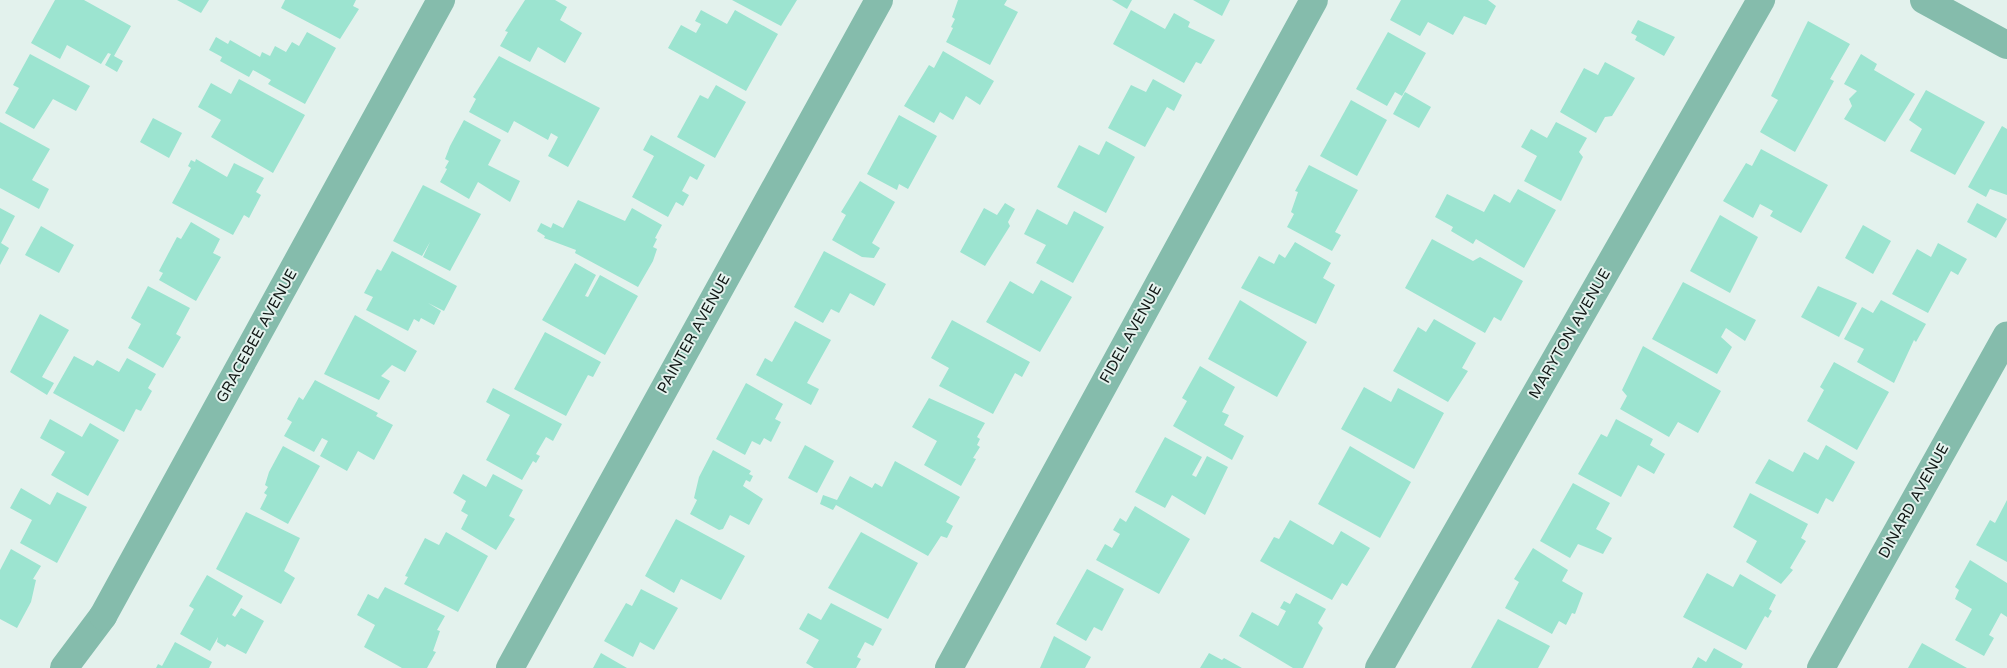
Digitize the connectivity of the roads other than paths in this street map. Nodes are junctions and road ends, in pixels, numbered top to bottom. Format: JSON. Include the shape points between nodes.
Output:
{"nodes":[{"id":1,"x":442,"y":0,"type":"edge"},
{"id":2,"x":879,"y":0,"type":"edge"},
{"id":3,"x":1314,"y":0,"type":"edge"},
{"id":4,"x":1761,"y":0,"type":"edge"},
{"id":5,"x":1924,"y":0,"type":"edge"},
{"id":6,"x":2007,"y":45,"type":"edge"},
{"id":7,"x":2007,"y":335,"type":"edge"},
{"id":8,"x":64,"y":668,"type":"edge"},
{"id":9,"x":510,"y":668,"type":"edge"},
{"id":10,"x":949,"y":668,"type":"edge"},
{"id":11,"x":1379,"y":668,"type":"edge"},
{"id":12,"x":1822,"y":668,"type":"edge"}],
"edges":[{"from":1,"to":8,"type":"street","name":"GRACEBEE AVENUE","via":[[103,616]]},
{"from":2,"to":9,"type":"street","name":"PAINTER AVENUE"},
{"from":3,"to":10,"type":"street","name":"FIDEL AVENUE"},
{"from":4,"to":11,"type":"street","name":"MARYTON AVENUE"},
{"from":5,"to":6,"type":"street"},
{"from":7,"to":12,"type":"street","name":"DINARD AVENUE"}]}
